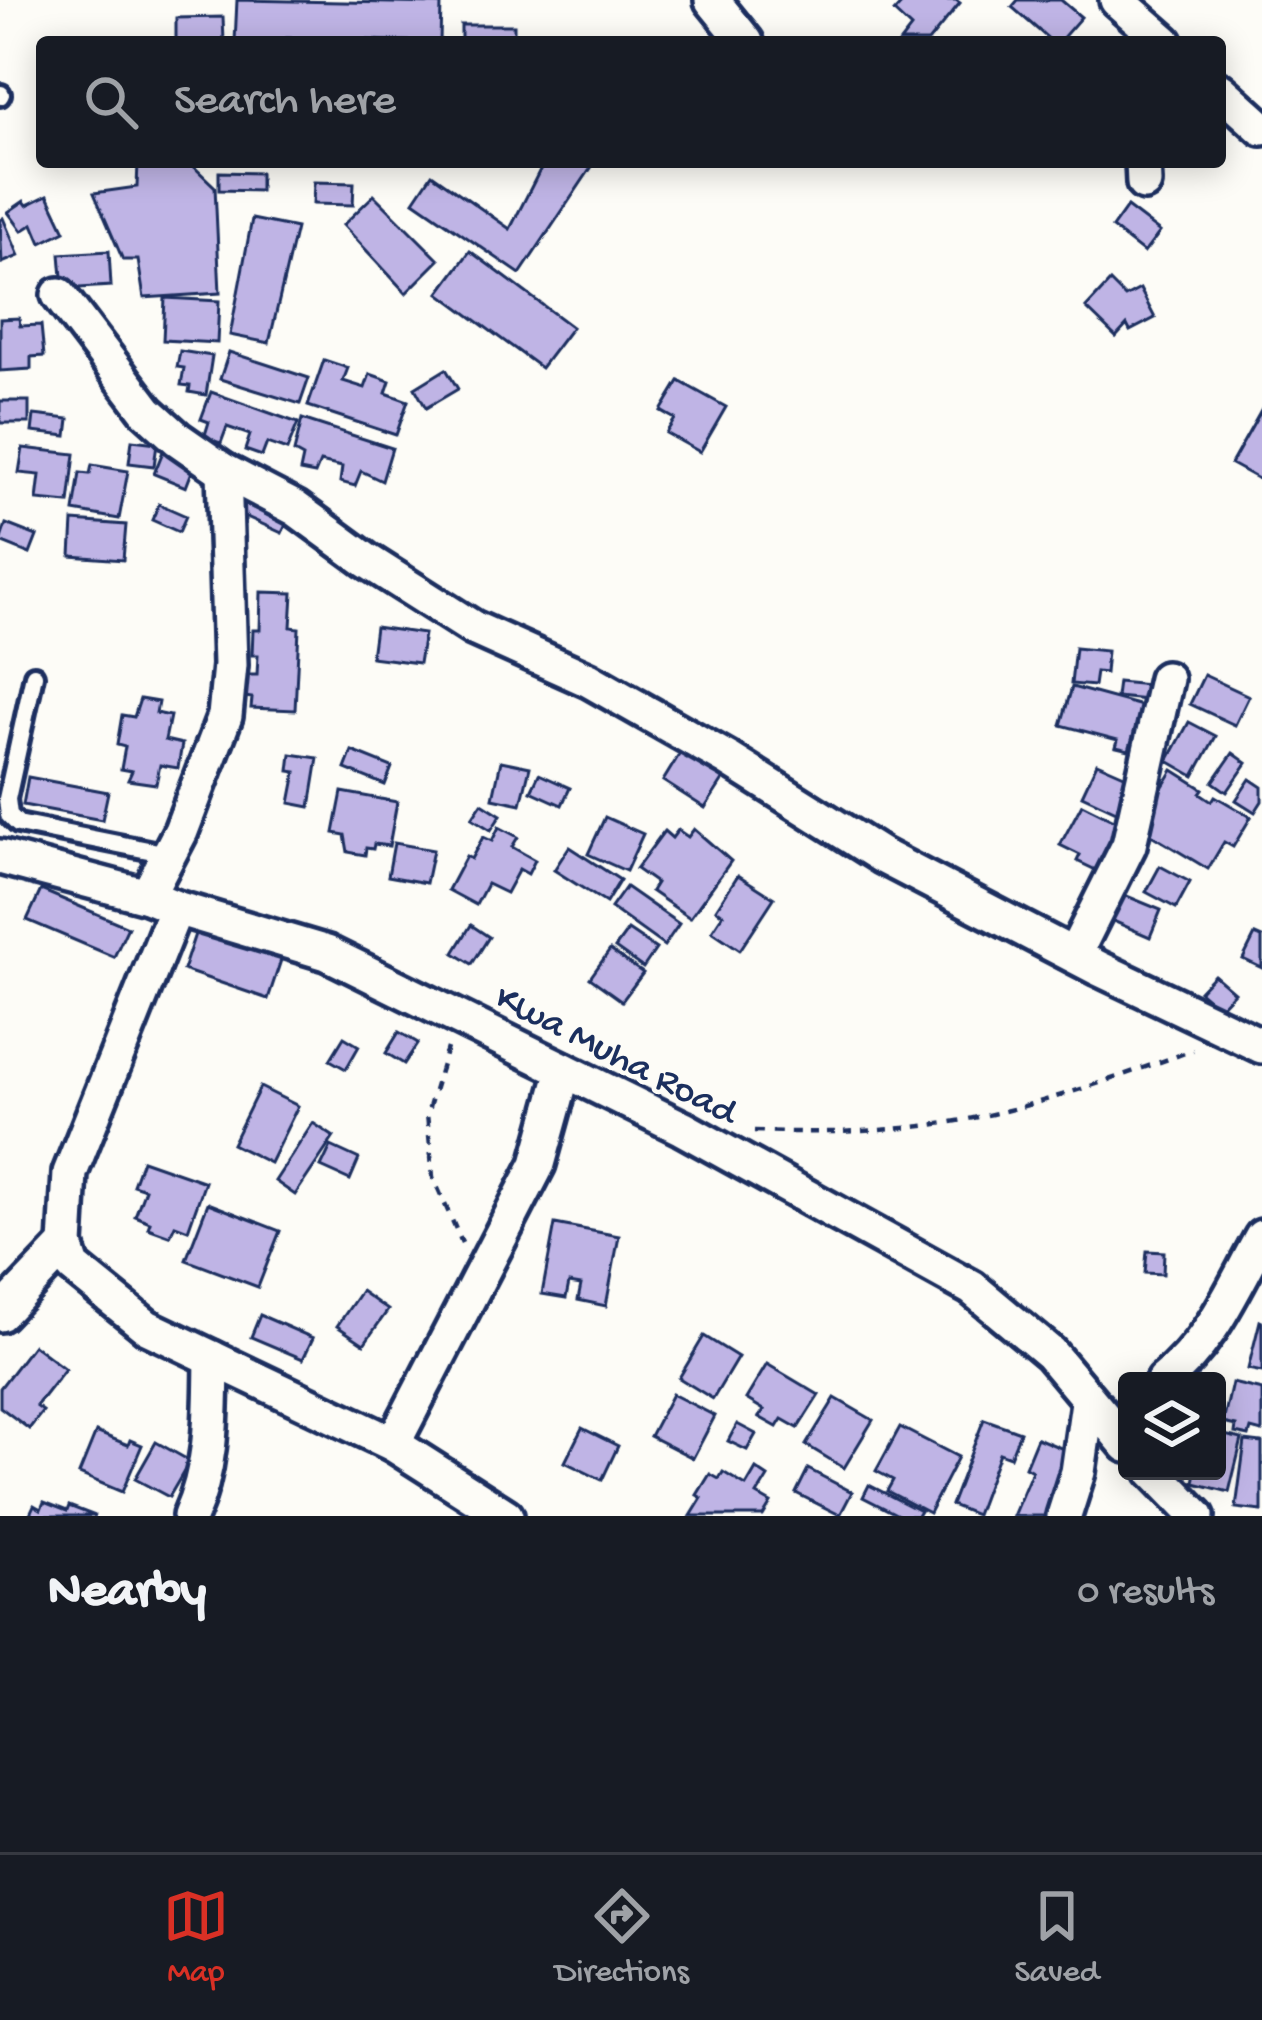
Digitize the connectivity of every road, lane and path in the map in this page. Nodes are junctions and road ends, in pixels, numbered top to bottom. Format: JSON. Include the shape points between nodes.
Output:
{"nodes":[{"id":1,"x":712,"y":0,"type":"edge"},
{"id":2,"x":1117,"y":0,"type":"edge"},
{"id":3,"x":741,"y":36,"type":"edge"},
{"id":4,"x":1159,"y":36,"type":"edge"},
{"id":5,"x":1226,"y":95,"type":"edge"},
{"id":6,"x":1262,"y":128,"type":"edge"},
{"id":7,"x":59,"y":295,"type":"dead end"},
{"id":8,"x":224,"y":471,"type":"junction"},
{"id":9,"x":34,"y":675,"type":"dead end"},
{"id":10,"x":1166,"y":680,"type":"dead end"},
{"id":11,"x":168,"y":854,"type":"junction"},
{"id":12,"x":0,"y":857,"type":"edge"},
{"id":13,"x":162,"y":902,"type":"junction"},
{"id":14,"x":1074,"y":956,"type":"junction"},
{"id":15,"x":460,"y":1018,"type":"junction"},
{"id":16,"x":1251,"y":1040,"type":"edge"},
{"id":17,"x":564,"y":1070,"type":"junction"},
{"id":18,"x":748,"y":1130,"type":"dead end"},
{"id":19,"x":1262,"y":1237,"type":"edge"},
{"id":20,"x":66,"y":1245,"type":"junction"},
{"id":21,"x":477,"y":1282,"type":"junction"},
{"id":22,"x":0,"y":1314,"type":"edge"},
{"id":23,"x":212,"y":1358,"type":"junction"},
{"id":24,"x":1175,"y":1372,"type":"edge"},
{"id":25,"x":1088,"y":1402,"type":"junction"},
{"id":26,"x":1118,"y":1435,"type":"edge"},
{"id":27,"x":393,"y":1444,"type":"junction"},
{"id":28,"x":1162,"y":1480,"type":"edge"},
{"id":29,"x":190,"y":1516,"type":"edge"},
{"id":30,"x":506,"y":1516,"type":"edge"},
{"id":31,"x":1064,"y":1516,"type":"edge"},
{"id":32,"x":1197,"y":1516,"type":"edge"}],
"edges":[{"from":1,"to":3,"type":"street"},
{"from":2,"to":4,"type":"street"},
{"from":5,"to":6,"type":"street"},
{"from":7,"to":8,"type":"street","via":[[147,411]]},
{"from":8,"to":11,"type":"street","via":[[225,716]]},
{"from":8,"to":14,"type":"street","via":[[295,508],[473,628],[589,680],[882,856]]},
{"from":9,"to":11,"type":"lane","via":[[9,815],[18,824]]},
{"from":10,"to":14,"type":"street","via":[[1130,845]]},
{"from":11,"to":13,"type":"street"},
{"from":12,"to":13,"type":"street","name":"Kwa Muha Road"},
{"from":13,"to":15,"type":"street","name":"Kwa Muha Road","via":[[327,953]]},
{"from":13,"to":20,"type":"street","via":[[70,1173]]},
{"from":14,"to":16,"type":"street"},
{"from":15,"to":17,"type":"street","name":"Kwa Muha Road"},
{"from":15,"to":21,"type":"path","via":[[428,1114],[433,1177]]},
{"from":16,"to":18,"type":"path","via":[[989,1115],[836,1134]]},
{"from":17,"to":21,"type":"street","via":[[538,1164]]},
{"from":17,"to":25,"type":"street","name":"Kwa Muha Road","via":[[972,1288],[1050,1353]]},
{"from":19,"to":24,"type":"street","via":[[1222,1316]]},
{"from":20,"to":22,"type":"street"},
{"from":20,"to":23,"type":"street","via":[[73,1267],[146,1327]]},
{"from":21,"to":27,"type":"street"},
{"from":23,"to":27,"type":"street"},
{"from":23,"to":29,"type":"street","via":[[211,1436]]},
{"from":25,"to":26,"type":"street","name":"Kwa Muha Road"},
{"from":25,"to":31,"type":"street"},
{"from":27,"to":30,"type":"street"},
{"from":28,"to":32,"type":"street"}]}
